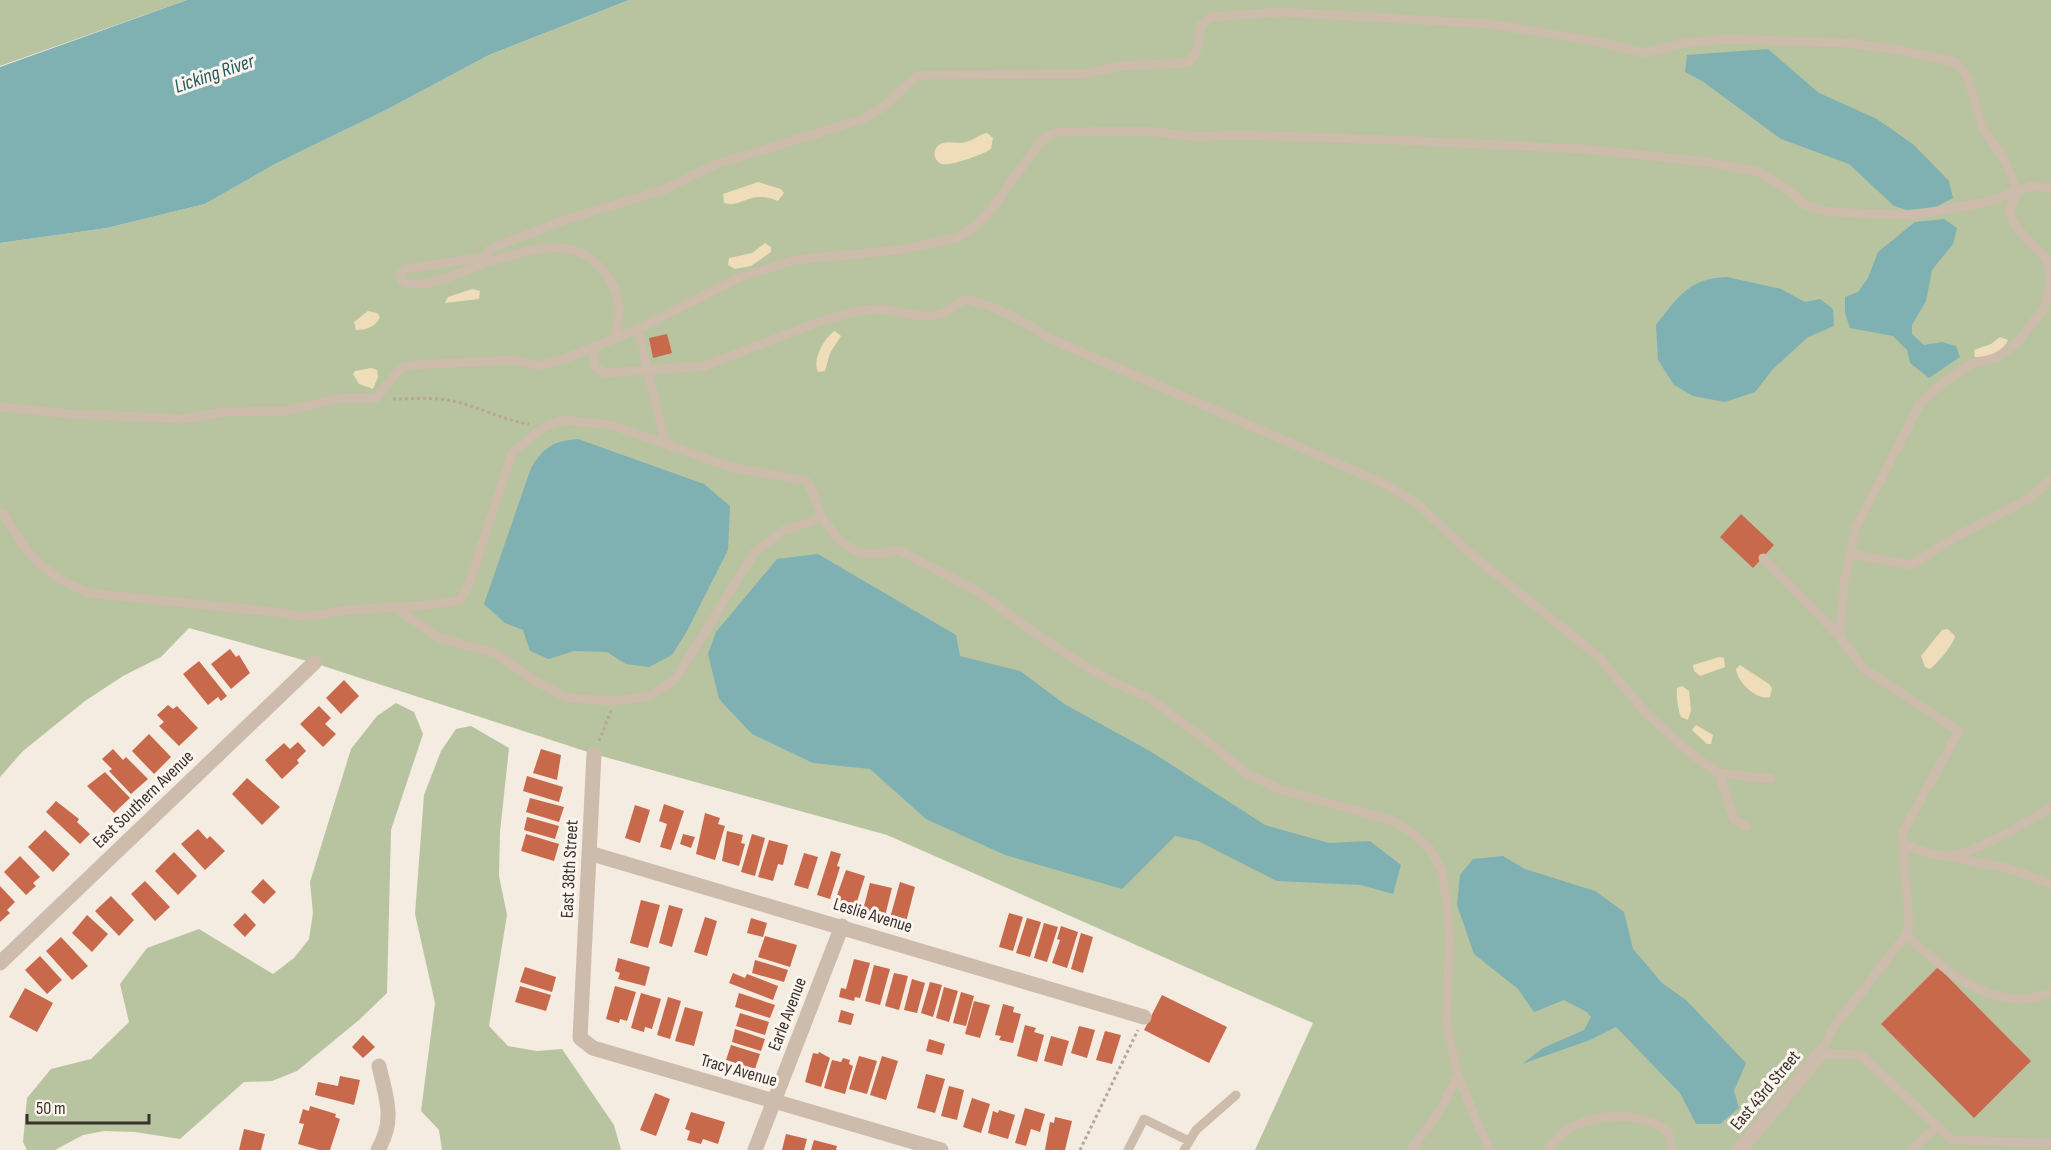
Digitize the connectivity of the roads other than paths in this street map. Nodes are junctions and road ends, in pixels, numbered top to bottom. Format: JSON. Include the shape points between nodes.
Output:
{"nodes":[{"id":1,"x":2051,"y":189,"type":"edge"},
{"id":2,"x":2017,"y":191,"type":"junction"},
{"id":3,"x":488,"y":259,"type":"junction"},
{"id":4,"x":638,"y":329,"type":"junction"},
{"id":5,"x":615,"y":338,"type":"junction"},
{"id":6,"x":594,"y":346,"type":"junction"},
{"id":7,"x":649,"y":372,"type":"junction"},
{"id":8,"x":0,"y":407,"type":"edge"},
{"id":9,"x":665,"y":443,"type":"junction"},
{"id":10,"x":2051,"y":479,"type":"edge"},
{"id":11,"x":0,"y":513,"type":"edge"},
{"id":12,"x":822,"y":518,"type":"junction"},
{"id":13,"x":1850,"y":554,"type":"junction"},
{"id":14,"x":1763,"y":558,"type":"dead end"},
{"id":15,"x":394,"y":607,"type":"junction"},
{"id":16,"x":1840,"y":637,"type":"junction"},
{"id":17,"x":314,"y":663,"type":"dead end"},
{"id":18,"x":594,"y":754,"type":"road end"},
{"id":19,"x":1719,"y":773,"type":"junction"},
{"id":20,"x":1770,"y":779,"type":"dead end"},
{"id":21,"x":2051,"y":808,"type":"edge"},
{"id":22,"x":1747,"y":827,"type":"dead end"},
{"id":23,"x":1903,"y":843,"type":"junction"},
{"id":24,"x":589,"y":853,"type":"junction"},
{"id":25,"x":1951,"y":857,"type":"junction"},
{"id":26,"x":2051,"y":884,"type":"edge"},
{"id":27,"x":842,"y":926,"type":"junction"},
{"id":28,"x":1906,"y":935,"type":"junction"},
{"id":29,"x":0,"y":963,"type":"edge"},
{"id":30,"x":582,"y":986,"type":"joint"},
{"id":31,"x":2051,"y":993,"type":"edge"},
{"id":32,"x":1142,"y":1023,"type":"road end"},
{"id":33,"x":1820,"y":1054,"type":"junction"},
{"id":34,"x":379,"y":1066,"type":"dead end"},
{"id":35,"x":1458,"y":1075,"type":"junction"},
{"id":36,"x":1236,"y":1095,"type":"dead end"},
{"id":37,"x":774,"y":1100,"type":"junction"},
{"id":38,"x":1937,"y":1126,"type":"junction"},
{"id":39,"x":2051,"y":1143,"type":"edge"},
{"id":40,"x":1186,"y":1145,"type":"edge"},
{"id":41,"x":378,"y":1150,"type":"edge"},
{"id":42,"x":755,"y":1150,"type":"edge"},
{"id":43,"x":940,"y":1150,"type":"edge"},
{"id":44,"x":1128,"y":1150,"type":"edge"},
{"id":45,"x":1411,"y":1150,"type":"edge"},
{"id":46,"x":1491,"y":1150,"type":"edge"},
{"id":47,"x":1548,"y":1150,"type":"edge"},
{"id":48,"x":1672,"y":1150,"type":"edge"},
{"id":49,"x":1740,"y":1150,"type":"edge"},
{"id":50,"x":1912,"y":1150,"type":"edge"}],
"edges":[{"from":1,"to":2,"type":"lane","via":[[2033,186]]},
{"from":2,"to":3,"type":"lane","via":[[2004,158],[1983,130],[1967,76],[1955,62],[1937,57],[1848,43],[1779,40],[1680,44],[1644,53],[1491,24],[1280,12],[1211,17],[1201,26],[1196,54],[1188,63],[1120,66],[1083,74],[918,75],[881,109],[860,120],[714,165],[663,190],[508,240],[490,249]]},
{"from":2,"to":4,"type":"lane","via":[[1986,202],[1916,216],[1847,213],[1803,204],[1789,190],[1758,172],[1707,162],[1584,150],[1395,140],[1199,137],[1146,131],[1058,132],[1037,146],[991,210],[956,238],[899,250],[794,260],[741,277]]},
{"from":2,"to":13,"type":"lane","via":[[2009,211],[2017,228],[2049,267],[2051,281],[2044,308],[2017,343],[1996,358],[1969,365],[1920,404],[1856,527]]},
{"from":3,"to":3,"type":"lane","via":[[405,269],[401,280],[410,286],[423,285]]},
{"from":3,"to":5,"type":"lane","via":[[543,249],[584,253],[612,281],[619,306]]},
{"from":4,"to":5,"type":"lane"},
{"from":4,"to":7,"type":"lane"},
{"from":5,"to":6,"type":"lane"},
{"from":6,"to":7,"type":"lane","via":[[594,366],[605,373]]},
{"from":6,"to":8,"type":"lane","via":[[539,366],[515,360],[413,365],[401,368],[376,398],[341,398],[285,411],[224,412],[184,419]]},
{"from":7,"to":9,"type":"lane"},
{"from":7,"to":19,"type":"lane","via":[[705,366],[821,321],[858,311],[880,309],[929,317],[966,299],[990,305],[1016,316],[1050,339],[1388,485],[1419,505],[1465,549],[1600,658],[1645,712],[1691,754]]},
{"from":9,"to":12,"type":"lane","via":[[731,467],[806,481]]},
{"from":9,"to":15,"type":"lane","via":[[611,425],[563,420],[544,427],[512,453],[460,600]]},
{"from":10,"to":13,"type":"lane","via":[[2030,498],[1912,565]]},
{"from":11,"to":15,"type":"lane","via":[[22,547],[42,567],[68,585],[89,593],[304,618],[344,610]]},
{"from":12,"to":15,"type":"lane","via":[[783,531],[754,553],[675,680],[650,696],[615,701],[568,698],[497,654],[440,638]]},
{"from":12,"to":35,"type":"lane","via":[[840,543],[858,554],[880,555],[899,550],[977,591],[1107,679],[1149,698],[1245,773],[1279,789],[1391,820],[1409,830],[1430,849],[1442,871],[1450,937],[1446,1023]]},
{"from":13,"to":16,"type":"lane"},
{"from":14,"to":16,"type":"lane"},
{"from":16,"to":23,"type":"lane","via":[[1864,669],[1959,731],[1902,833]]},
{"from":17,"to":29,"type":"street","name":"East Southern Avenue"},
{"from":18,"to":24,"type":"street","name":"East 38th Street"},
{"from":19,"to":20,"type":"lane"},
{"from":19,"to":22,"type":"lane","via":[[1734,819]]},
{"from":21,"to":25,"type":"lane","via":[[2016,830]]},
{"from":23,"to":25,"type":"lane"},
{"from":23,"to":28,"type":"lane","via":[[1910,921]]},
{"from":24,"to":27,"type":"street","name":"Leslie Avenue"},
{"from":24,"to":30,"type":"street","name":"East 38th Street"},
{"from":25,"to":26,"type":"lane","via":[[2010,869]]},
{"from":27,"to":32,"type":"street","name":"Leslie Avenue"},
{"from":27,"to":37,"type":"street","name":"Earle Avenue"},
{"from":28,"to":31,"type":"lane","via":[[1957,979],[1987,993],[2024,999]]},
{"from":28,"to":33,"type":"lane","via":[[1834,1027]]},
{"from":30,"to":37,"type":"street","name":"Tracy Avenue","via":[[580,1038],[585,1044]]},
{"from":33,"to":38,"type":"lane","via":[[1863,1057]]},
{"from":33,"to":49,"type":"street","name":"East 43rd Street"},
{"from":34,"to":41,"type":"street","via":[[390,1116]]},
{"from":35,"to":45,"type":"lane","via":[[1443,1106]]},
{"from":35,"to":46,"type":"lane"},
{"from":36,"to":40,"type":"lane","via":[[1196,1130]]},
{"from":37,"to":42,"type":"street","name":"Earle Avenue"},
{"from":37,"to":43,"type":"street","name":"Tracy Avenue"},
{"from":38,"to":39,"type":"lane","via":[[1952,1140]]},
{"from":38,"to":50,"type":"lane"},
{"from":40,"to":44,"type":"lane","via":[[1144,1119]]},
{"from":47,"to":48,"type":"lane","via":[[1575,1123],[1636,1117],[1656,1122],[1668,1131]]}]}
